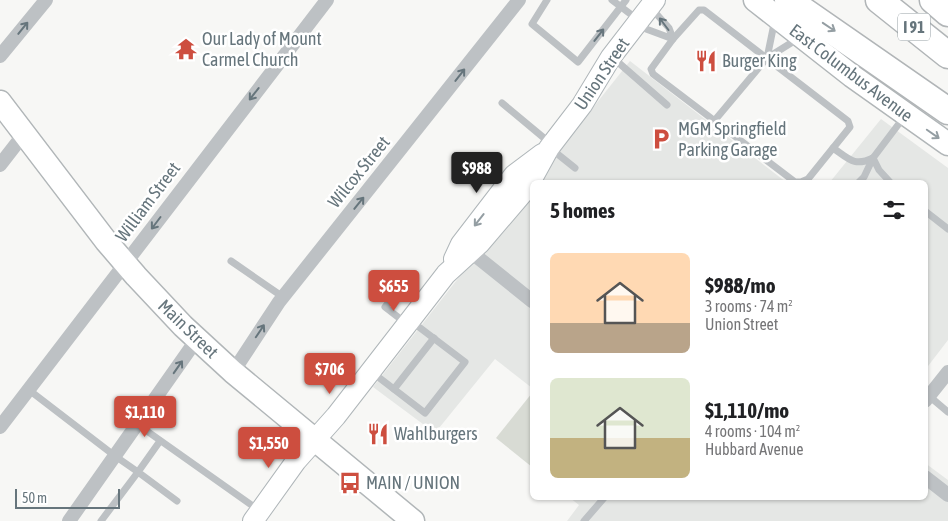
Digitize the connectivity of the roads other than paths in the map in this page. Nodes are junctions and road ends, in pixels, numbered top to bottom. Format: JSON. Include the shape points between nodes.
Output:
{"nodes":[{"id":1,"x":46,"y":0,"type":"edge"},
{"id":2,"x":327,"y":0,"type":"edge"},
{"id":3,"x":519,"y":0,"type":"edge"},
{"id":4,"x":547,"y":0,"type":"edge"},
{"id":5,"x":612,"y":0,"type":"edge"},
{"id":6,"x":626,"y":0,"type":"edge"},
{"id":7,"x":754,"y":0,"type":"edge"},
{"id":8,"x":879,"y":0,"type":"edge"},
{"id":9,"x":933,"y":0,"type":"edge"},
{"id":10,"x":621,"y":7,"type":"junction"},
{"id":11,"x":782,"y":8,"type":"edge"},
{"id":12,"x":645,"y":13,"type":"edge"},
{"id":13,"x":948,"y":13,"type":"edge"},
{"id":14,"x":801,"y":36,"type":"junction"},
{"id":15,"x":673,"y":39,"type":"junction"},
{"id":16,"x":948,"y":55,"type":"edge"},
{"id":17,"x":0,"y":56,"type":"edge"},
{"id":18,"x":611,"y":57,"type":"junction"},
{"id":19,"x":767,"y":58,"type":"junction"},
{"id":20,"x":0,"y":102,"type":"edge"},
{"id":21,"x":502,"y":103,"type":"dead end"},
{"id":22,"x":667,"y":105,"type":"dead end"},
{"id":23,"x":948,"y":111,"type":"edge"},
{"id":24,"x":906,"y":114,"type":"junction"},
{"id":25,"x":715,"y":120,"type":"junction"},
{"id":26,"x":24,"y":134,"type":"junction"},
{"id":27,"x":948,"y":144,"type":"edge"},
{"id":28,"x":551,"y":146,"type":"junction"},
{"id":29,"x":833,"y":148,"type":"junction"},
{"id":30,"x":873,"y":158,"type":"junction"},
{"id":31,"x":0,"y":165,"type":"edge"},
{"id":32,"x":574,"y":168,"type":"dead end"},
{"id":33,"x":532,"y":180,"type":"edge"},
{"id":34,"x":793,"y":180,"type":"edge"},
{"id":35,"x":806,"y":180,"type":"edge"},
{"id":36,"x":861,"y":180,"type":"edge"},
{"id":37,"x":888,"y":180,"type":"edge"},
{"id":38,"x":530,"y":183,"type":"edge"},
{"id":39,"x":928,"y":213,"type":"edge"},
{"id":40,"x":948,"y":230,"type":"edge"},
{"id":41,"x":471,"y":252,"type":"junction"},
{"id":42,"x":231,"y":261,"type":"dead end"},
{"id":43,"x":125,"y":264,"type":"junction"},
{"id":44,"x":446,"y":274,"type":"junction"},
{"id":45,"x":405,"y":282,"type":"dead end"},
{"id":46,"x":283,"y":297,"type":"junction"},
{"id":47,"x":530,"y":299,"type":"edge"},
{"id":48,"x":409,"y":322,"type":"junction"},
{"id":49,"x":434,"y":338,"type":"junction"},
{"id":50,"x":197,"y":339,"type":"junction"},
{"id":51,"x":371,"y":371,"type":"junction"},
{"id":52,"x":233,"y":372,"type":"junction"},
{"id":53,"x":948,"y":372,"type":"edge"},
{"id":54,"x":29,"y":390,"type":"junction"},
{"id":55,"x":394,"y":390,"type":"junction"},
{"id":56,"x":928,"y":397,"type":"edge"},
{"id":57,"x":928,"y":399,"type":"edge"},
{"id":58,"x":948,"y":412,"type":"edge"},
{"id":59,"x":137,"y":424,"type":"junction"},
{"id":60,"x":0,"y":427,"type":"edge"},
{"id":61,"x":315,"y":440,"type":"junction"},
{"id":62,"x":160,"y":441,"type":"junction"},
{"id":63,"x":115,"y":456,"type":"junction"},
{"id":64,"x":138,"y":472,"type":"junction"},
{"id":65,"x":928,"y":479,"type":"edge"},
{"id":66,"x":948,"y":495,"type":"edge"},
{"id":67,"x":602,"y":500,"type":"edge"},
{"id":68,"x":177,"y":501,"type":"dead end"},
{"id":69,"x":256,"y":516,"type":"edge"},
{"id":70,"x":410,"y":520,"type":"edge"},
{"id":71,"x":69,"y":521,"type":"edge"},
{"id":72,"x":101,"y":521,"type":"edge"},
{"id":73,"x":584,"y":521,"type":"edge"}],
"edges":[{"from":17,"to":1,"type":"street","one_way":true},
{"from":2,"to":43,"type":"street","name":"William Street","one_way":true},
{"from":46,"to":3,"type":"street","name":"Wilcox Street","one_way":true},
{"from":4,"to":10,"type":"lane","one_way":true,"via":[[532,24],[578,62]]},
{"from":5,"to":10,"type":"lane"},
{"from":6,"to":10,"type":"lane"},
{"from":7,"to":11,"type":"main road","name":"East Columbus Avenue"},
{"from":8,"to":16,"type":"highway","number":"I 91"},
{"from":9,"to":13,"type":"highway","number":"I 91"},
{"from":10,"to":12,"type":"lane"},
{"from":11,"to":14,"type":"main road","name":"East Columbus Avenue"},
{"from":11,"to":19,"type":"lane"},
{"from":11,"to":23,"type":"highway","one_way":true},
{"from":12,"to":15,"type":"lane"},
{"from":15,"to":12,"type":"lane","one_way":true,"via":[[668,28]]},
{"from":12,"to":18,"type":"street","name":"Union Street"},
{"from":14,"to":19,"type":"lane"},
{"from":14,"to":24,"type":"main road","name":"East Columbus Avenue"},
{"from":15,"to":19,"type":"lane","via":[[699,10],[704,10]]},
{"from":15,"to":25,"type":"lane","via":[[651,69],[653,74]]},
{"from":18,"to":22,"type":"lane"},
{"from":18,"to":28,"type":"street","name":"Union Street","via":[[582,105]]},
{"from":19,"to":25,"type":"lane"},
{"from":19,"to":29,"type":"lane","via":[[848,121],[850,127]]},
{"from":20,"to":26,"type":"main road","name":"Main Street"},
{"from":21,"to":28,"type":"lane"},
{"from":24,"to":27,"type":"main road","name":"East Columbus Avenue","one_way":true},
{"from":24,"to":30,"type":"lane"},
{"from":25,"to":34,"type":"lane"},
{"from":26,"to":31,"type":"street"},
{"from":26,"to":43,"type":"main road","name":"Main Street"},
{"from":28,"to":32,"type":"lane"},
{"from":28,"to":33,"type":"street","name":"Union Street"},
{"from":28,"to":44,"type":"street","name":"Union Street","one_way":true,"via":[[514,176],[461,244]]},
{"from":29,"to":30,"type":"lane","via":[[855,163]]},
{"from":29,"to":35,"type":"lane"},
{"from":30,"to":36,"type":"lane"},
{"from":30,"to":37,"type":"lane"},
{"from":38,"to":41,"type":"street","name":"Union Street"},
{"from":39,"to":40,"type":"lane"},
{"from":41,"to":44,"type":"street","name":"Union Street"},
{"from":41,"to":47,"type":"street"},
{"from":42,"to":46,"type":"lane"},
{"from":43,"to":50,"type":"main road","name":"Main Street"},
{"from":43,"to":54,"type":"street","name":"William Street"},
{"from":44,"to":48,"type":"street","name":"Union Street"},
{"from":45,"to":48,"type":"lane","via":[[385,307]]},
{"from":52,"to":46,"type":"street","name":"Wilcox Street","one_way":true},
{"from":48,"to":49,"type":"lane"},
{"from":48,"to":51,"type":"street","name":"Union Street"},
{"from":49,"to":55,"type":"lane"},
{"from":49,"to":55,"type":"lane","via":[[465,362],[425,413]]},
{"from":50,"to":52,"type":"main road","name":"Main Street"},
{"from":59,"to":50,"type":"street","one_way":true},
{"from":51,"to":55,"type":"lane"},
{"from":51,"to":61,"type":"street","name":"Union Street"},
{"from":52,"to":61,"type":"main road","name":"Main Street"},
{"from":53,"to":56,"type":"street"},
{"from":54,"to":60,"type":"street","name":"William Street"},
{"from":54,"to":63,"type":"lane"},
{"from":57,"to":58,"type":"lane"},
{"from":59,"to":62,"type":"lane"},
{"from":59,"to":63,"type":"street"},
{"from":61,"to":69,"type":"street","name":"Union Street"},
{"from":61,"to":70,"type":"main road","name":"Main Street"},
{"from":62,"to":64,"type":"lane"},
{"from":62,"to":69,"type":"lane"},
{"from":63,"to":64,"type":"lane"},
{"from":63,"to":71,"type":"street"},
{"from":64,"to":68,"type":"lane"},
{"from":64,"to":72,"type":"lane"},
{"from":65,"to":66,"type":"street"},
{"from":67,"to":73,"type":"lane"}]}
